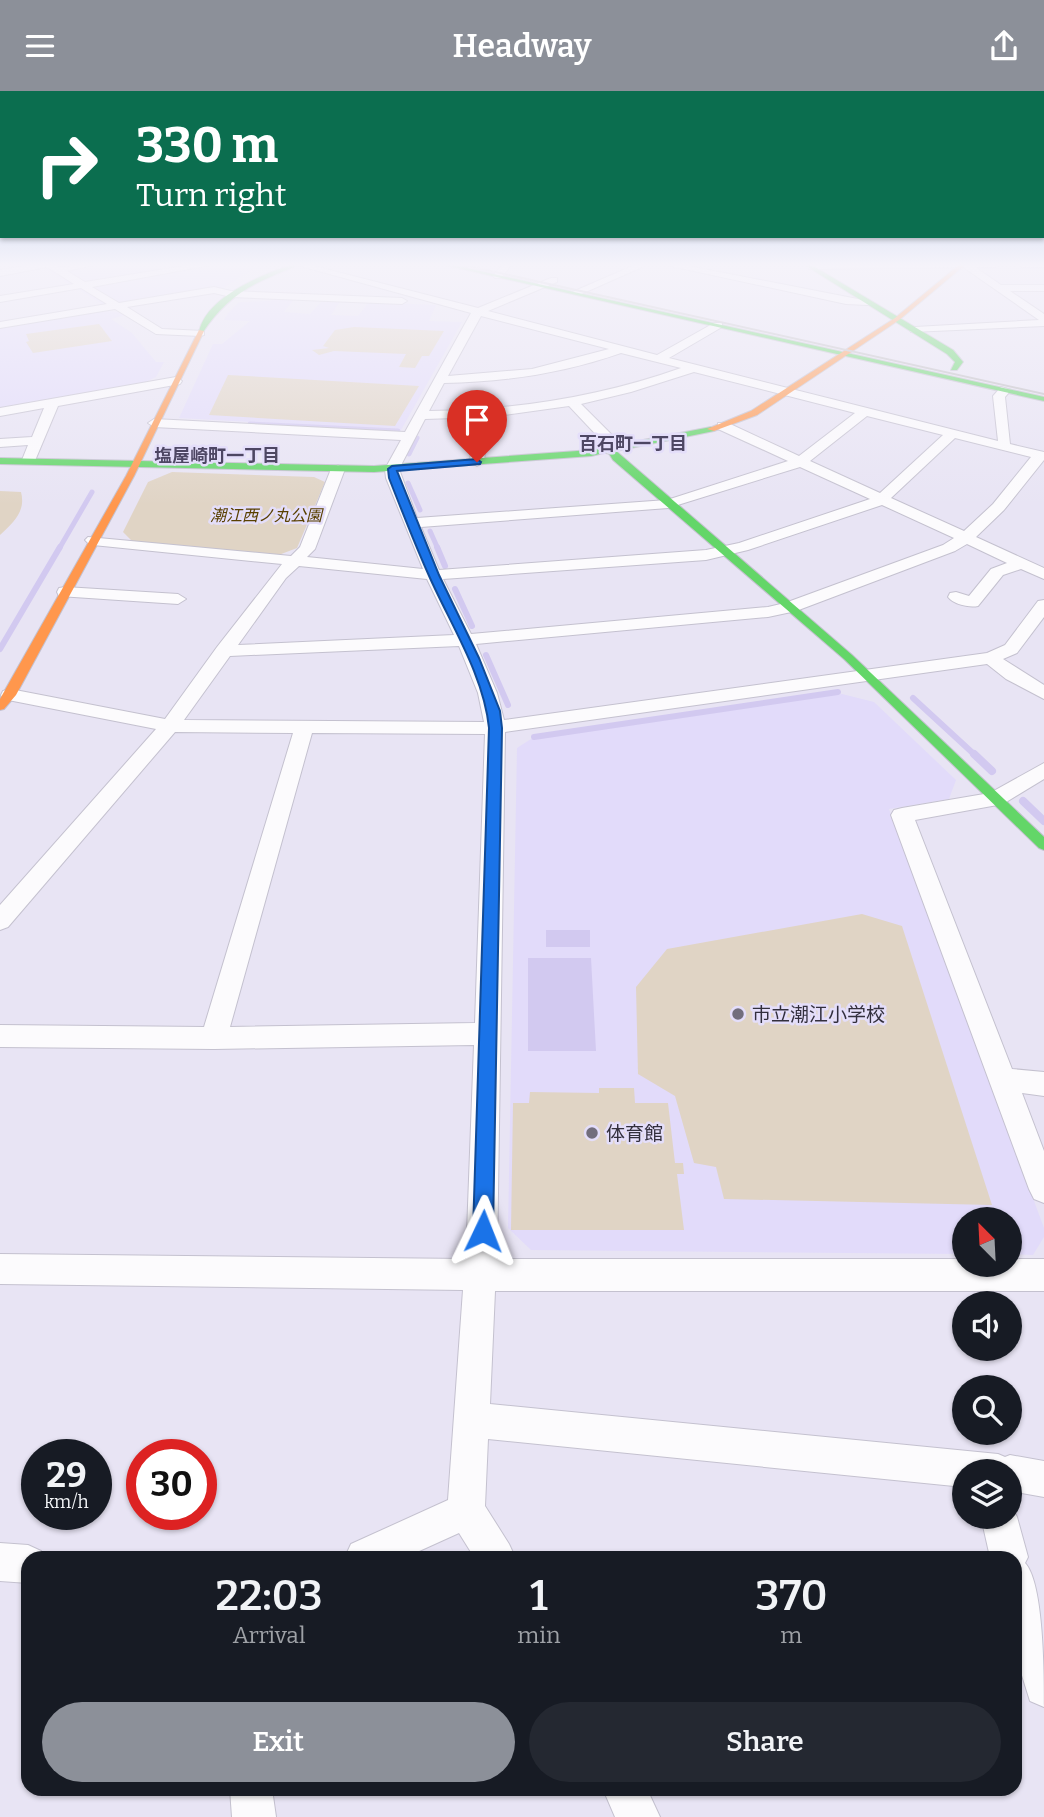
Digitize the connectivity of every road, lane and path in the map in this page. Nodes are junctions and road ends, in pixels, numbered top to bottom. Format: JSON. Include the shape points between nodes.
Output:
{"nodes":[{"id":1,"x":194,"y":345,"type":"edge"},
{"id":2,"x":460,"y":345,"type":"edge"},
{"id":3,"x":604,"y":345,"type":"edge"},
{"id":4,"x":684,"y":345,"type":"edge"},
{"id":5,"x":822,"y":345,"type":"edge"},
{"id":6,"x":827,"y":345,"type":"edge"},
{"id":7,"x":859,"y":345,"type":"edge"},
{"id":8,"x":938,"y":345,"type":"edge"},
{"id":9,"x":621,"y":349,"type":"junction"},
{"id":10,"x":851,"y":350,"type":"junction"},
{"id":11,"x":659,"y":359,"type":"junction"},
{"id":12,"x":576,"y":363,"type":"junction"},
{"id":13,"x":693,"y":368,"type":"junction"},
{"id":14,"x":954,"y":368,"type":"junction"},
{"id":15,"x":440,"y":380,"type":"junction"},
{"id":16,"x":176,"y":381,"type":"junction"},
{"id":17,"x":1044,"y":387,"type":"edge"},
{"id":18,"x":629,"y":389,"type":"junction"},
{"id":19,"x":1005,"y":390,"type":"junction"},
{"id":20,"x":788,"y":393,"type":"junction"},
{"id":21,"x":1044,"y":398,"type":"edge"},
{"id":22,"x":53,"y":402,"type":"junction"},
{"id":23,"x":572,"y":402,"type":"junction"},
{"id":24,"x":0,"y":412,"type":"edge"},
{"id":25,"x":864,"y":412,"type":"junction"},
{"id":26,"x":490,"y":413,"type":"junction"},
{"id":27,"x":420,"y":415,"type":"junction"},
{"id":28,"x":154,"y":423,"type":"junction"},
{"id":29,"x":723,"y":426,"type":"junction"},
{"id":30,"x":952,"y":434,"type":"junction"},
{"id":31,"x":408,"y":436,"type":"junction"},
{"id":32,"x":37,"y":441,"type":"junction"},
{"id":33,"x":0,"y":443,"type":"edge"},
{"id":34,"x":1002,"y":446,"type":"junction"},
{"id":35,"x":611,"y":450,"type":"junction"},
{"id":36,"x":1042,"y":456,"type":"edge"},
{"id":37,"x":29,"y":460,"type":"junction"},
{"id":38,"x":0,"y":461,"type":"edge"},
{"id":39,"x":477,"y":462,"type":"junction"},
{"id":40,"x":800,"y":462,"type":"junction"},
{"id":41,"x":134,"y":464,"type":"junction"},
{"id":42,"x":338,"y":469,"type":"junction"},
{"id":43,"x":392,"y":469,"type":"junction"},
{"id":44,"x":881,"y":500,"type":"junction"},
{"id":45,"x":668,"y":504,"type":"junction"},
{"id":46,"x":412,"y":523,"type":"junction"},
{"id":47,"x":967,"y":539,"type":"junction"},
{"id":48,"x":93,"y":540,"type":"junction"},
{"id":49,"x":725,"y":551,"type":"junction"},
{"id":50,"x":296,"y":562,"type":"junction"},
{"id":51,"x":1020,"y":564,"type":"junction"},
{"id":52,"x":1044,"y":574,"type":"edge"},
{"id":53,"x":433,"y":575,"type":"junction"},
{"id":54,"x":65,"y":592,"type":"junction"},
{"id":55,"x":956,"y":597,"type":"dead end"},
{"id":56,"x":178,"y":599,"type":"dead end"},
{"id":57,"x":1044,"y":605,"type":"edge"},
{"id":58,"x":790,"y":607,"type":"junction"},
{"id":59,"x":464,"y":640,"type":"junction"},
{"id":60,"x":223,"y":651,"type":"junction"},
{"id":61,"x":991,"y":658,"type":"junction"},
{"id":62,"x":867,"y":674,"type":"junction"},
{"id":63,"x":1044,"y":693,"type":"edge"},
{"id":64,"x":5,"y":700,"type":"edge"},
{"id":65,"x":170,"y":726,"type":"junction"},
{"id":66,"x":304,"y":728,"type":"junction"},
{"id":67,"x":495,"y":728,"type":"junction"},
{"id":68,"x":1044,"y":770,"type":"edge"},
{"id":69,"x":996,"y":799,"type":"junction"},
{"id":70,"x":1044,"y":845,"type":"edge"},
{"id":71,"x":0,"y":921,"type":"edge"},
{"id":72,"x":488,"y":1034,"type":"junction"},
{"id":73,"x":0,"y":1037,"type":"edge"},
{"id":74,"x":214,"y":1038,"type":"junction"},
{"id":75,"x":1003,"y":1080,"type":"junction"},
{"id":76,"x":1044,"y":1084,"type":"edge"},
{"id":77,"x":1044,"y":1189,"type":"edge"},
{"id":78,"x":0,"y":1269,"type":"edge"},
{"id":79,"x":480,"y":1275,"type":"junction"},
{"id":80,"x":1044,"y":1275,"type":"edge"},
{"id":81,"x":471,"y":1420,"type":"junction"},
{"id":82,"x":952,"y":1468,"type":"edge"},
{"id":83,"x":1022,"y":1476,"type":"edge"},
{"id":84,"x":1044,"y":1479,"type":"edge"},
{"id":85,"x":466,"y":1511,"type":"junction"},
{"id":86,"x":1002,"y":1529,"type":"edge"},
{"id":87,"x":377,"y":1551,"type":"edge"},
{"id":88,"x":492,"y":1551,"type":"edge"},
{"id":89,"x":1008,"y":1551,"type":"edge"},
{"id":90,"x":0,"y":1562,"type":"edge"},
{"id":91,"x":21,"y":1564,"type":"edge"},
{"id":92,"x":1022,"y":1604,"type":"edge"},
{"id":93,"x":1044,"y":1687,"type":"edge"},
{"id":94,"x":252,"y":1796,"type":"edge"},
{"id":95,"x":628,"y":1796,"type":"edge"},
{"id":96,"x":254,"y":1817,"type":"edge"},
{"id":97,"x":638,"y":1817,"type":"edge"}],
"edges":[{"from":1,"to":16,"type":"street"},
{"from":2,"to":15,"type":"street"},
{"from":3,"to":9,"type":"street"},
{"from":4,"to":11,"type":"street"},
{"from":5,"to":10,"type":"street"},
{"from":6,"to":10,"type":"street"},
{"from":7,"to":10,"type":"street"},
{"from":8,"to":14,"type":"street","via":[[959,362]]},
{"from":9,"to":11,"type":"street"},
{"from":9,"to":12,"type":"street"},
{"from":10,"to":14,"type":"street"},
{"from":10,"to":19,"type":"street"},
{"from":10,"to":20,"type":"street"},
{"from":11,"to":13,"type":"street"},
{"from":12,"to":15,"type":"street","via":[[494,377]]},
{"from":12,"to":18,"type":"street"},
{"from":13,"to":18,"type":"street"},
{"from":13,"to":20,"type":"street"},
{"from":14,"to":17,"type":"street"},
{"from":15,"to":27,"type":"street"},
{"from":16,"to":22,"type":"street"},
{"from":16,"to":28,"type":"street"},
{"from":18,"to":23,"type":"street"},
{"from":19,"to":21,"type":"street"},
{"from":19,"to":34,"type":"street","via":[[999,396]]},
{"from":20,"to":25,"type":"street"},
{"from":20,"to":29,"type":"street"},
{"from":22,"to":24,"type":"street"},
{"from":22,"to":32,"type":"street"},
{"from":23,"to":26,"type":"street"},
{"from":23,"to":35,"type":"street","via":[[610,441]]},
{"from":25,"to":30,"type":"street"},
{"from":25,"to":40,"type":"street"},
{"from":26,"to":27,"type":"street"},
{"from":26,"to":39,"type":"street"},
{"from":27,"to":31,"type":"street"},
{"from":28,"to":31,"type":"street"},
{"from":28,"to":41,"type":"street"},
{"from":29,"to":35,"type":"street"},
{"from":29,"to":40,"type":"street"},
{"from":30,"to":34,"type":"street"},
{"from":30,"to":44,"type":"street"},
{"from":31,"to":43,"type":"street"},
{"from":32,"to":33,"type":"street"},
{"from":32,"to":37,"type":"street"},
{"from":34,"to":36,"type":"street"},
{"from":35,"to":39,"type":"street"},
{"from":35,"to":45,"type":"street"},
{"from":36,"to":47,"type":"street"},
{"from":37,"to":38,"type":"street"},
{"from":37,"to":41,"type":"street"},
{"from":39,"to":43,"type":"street"},
{"from":40,"to":44,"type":"street"},
{"from":40,"to":45,"type":"street"},
{"from":41,"to":42,"type":"street"},
{"from":41,"to":48,"type":"street"},
{"from":42,"to":43,"type":"street"},
{"from":42,"to":50,"type":"street","via":[[307,549]]},
{"from":43,"to":46,"type":"street"},
{"from":44,"to":47,"type":"street"},
{"from":44,"to":49,"type":"street"},
{"from":45,"to":46,"type":"street"},
{"from":45,"to":49,"type":"street"},
{"from":46,"to":53,"type":"street"},
{"from":47,"to":51,"type":"street"},
{"from":47,"to":58,"type":"street"},
{"from":48,"to":50,"type":"street"},
{"from":48,"to":54,"type":"street"},
{"from":49,"to":53,"type":"street"},
{"from":49,"to":58,"type":"street"},
{"from":50,"to":53,"type":"street"},
{"from":50,"to":60,"type":"street","via":[[280,575]]},
{"from":51,"to":52,"type":"street"},
{"from":51,"to":55,"type":"street","via":[[997,572],[972,602]]},
{"from":53,"to":59,"type":"street"},
{"from":54,"to":56,"type":"street"},
{"from":54,"to":64,"type":"street"},
{"from":57,"to":61,"type":"street","via":[[1011,649]]},
{"from":58,"to":59,"type":"street"},
{"from":58,"to":62,"type":"street"},
{"from":59,"to":60,"type":"street"},
{"from":59,"to":67,"type":"street","via":[[494,711]]},
{"from":60,"to":65,"type":"street"},
{"from":61,"to":62,"type":"street"},
{"from":61,"to":63,"type":"street"},
{"from":62,"to":67,"type":"street"},
{"from":62,"to":69,"type":"street"},
{"from":64,"to":65,"type":"street"},
{"from":65,"to":66,"type":"street"},
{"from":65,"to":71,"type":"street"},
{"from":66,"to":67,"type":"street"},
{"from":66,"to":74,"type":"street"},
{"from":67,"to":72,"type":"street"},
{"from":68,"to":69,"type":"street"},
{"from":69,"to":70,"type":"street"},
{"from":69,"to":75,"type":"street","via":[[902,815]]},
{"from":72,"to":74,"type":"street"},
{"from":72,"to":79,"type":"street"},
{"from":73,"to":74,"type":"street"},
{"from":75,"to":76,"type":"street"},
{"from":75,"to":77,"type":"street"},
{"from":78,"to":79,"type":"street"},
{"from":79,"to":80,"type":"street"},
{"from":79,"to":81,"type":"street"},
{"from":81,"to":82,"type":"street"},
{"from":81,"to":85,"type":"street"},
{"from":83,"to":84,"type":"street"},
{"from":85,"to":87,"type":"street"},
{"from":85,"to":88,"type":"street"},
{"from":86,"to":89,"type":"street"},
{"from":90,"to":91,"type":"street"},
{"from":92,"to":93,"type":"street"},
{"from":94,"to":96,"type":"street"},
{"from":95,"to":97,"type":"street"}]}
